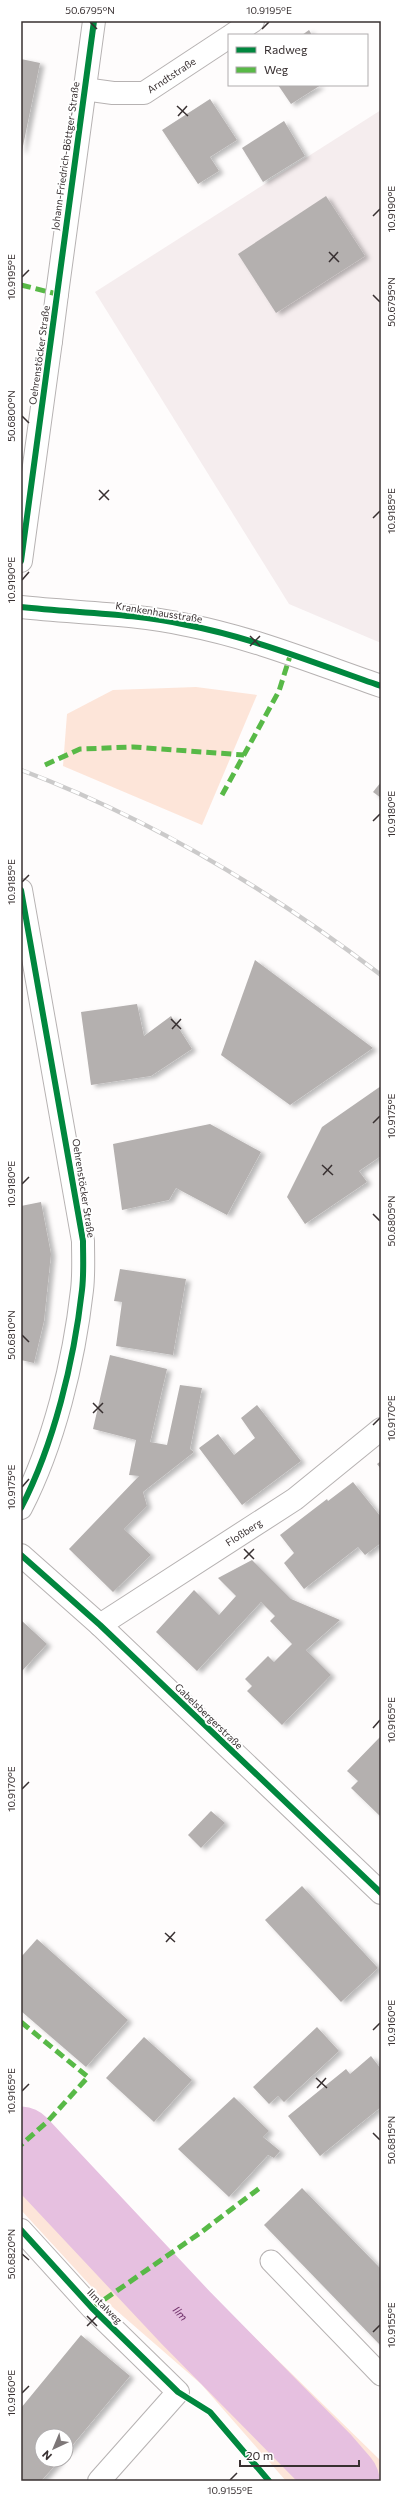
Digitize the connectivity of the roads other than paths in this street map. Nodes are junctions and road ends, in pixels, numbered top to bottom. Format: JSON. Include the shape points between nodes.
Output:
{"nodes":[{"id":1,"x":94,"y":21,"type":"edge"},
{"id":2,"x":253,"y":21,"type":"edge"},
{"id":3,"x":234,"y":34,"type":"edge"},
{"id":4,"x":228,"y":38,"type":"edge"},
{"id":5,"x":84,"y":89,"type":"junction"},
{"id":6,"x":57,"y":294,"type":"joint"},
{"id":7,"x":21,"y":561,"type":"edge"},
{"id":8,"x":21,"y":607,"type":"edge"},
{"id":9,"x":381,"y":686,"type":"edge"},
{"id":10,"x":21,"y":890,"type":"edge"},
{"id":11,"x":381,"y":1429,"type":"edge"},
{"id":12,"x":21,"y":1508,"type":"edge"},
{"id":13,"x":21,"y":1555,"type":"edge"},
{"id":14,"x":100,"y":1625,"type":"junction"},
{"id":15,"x":379,"y":1889,"type":"edge"},
{"id":16,"x":21,"y":2230,"type":"edge"},
{"id":17,"x":271,"y":2261,"type":"dead end"},
{"id":18,"x":381,"y":2375,"type":"edge"},
{"id":19,"x":99,"y":2481,"type":"edge"}],
"edges":[{"from":1,"to":5,"type":"street","name":"Johann-Friedrich-Böttger-Straße"},
{"from":2,"to":3,"type":"street"},
{"from":4,"to":5,"type":"street","name":"Arndtstraße","via":[[144,94]]},
{"from":5,"to":6,"type":"street","name":"Johann-Friedrich-Böttger-Straße"},
{"from":6,"to":7,"type":"street","name":"Oehrenstöcker Straße"},
{"from":8,"to":9,"type":"street","name":"Krankenhausstraße","via":[[108,614],[187,625],[291,654]]},
{"from":10,"to":12,"type":"street","name":"Oehrenstöcker Straße","via":[[83,1241],[82,1288],[64,1384],[47,1443]]},
{"from":11,"to":14,"type":"street","name":"Floßberg","via":[[295,1499]]},
{"from":13,"to":14,"type":"street","name":"Gabelsbergerstraße"},
{"from":14,"to":15,"type":"street","name":"Gabelsbergerstraße"},
{"from":16,"to":19,"type":"street","name":"Ilmtalweg","via":[[92,2308],[178,2392]]},
{"from":17,"to":18,"type":"lane"}]}
